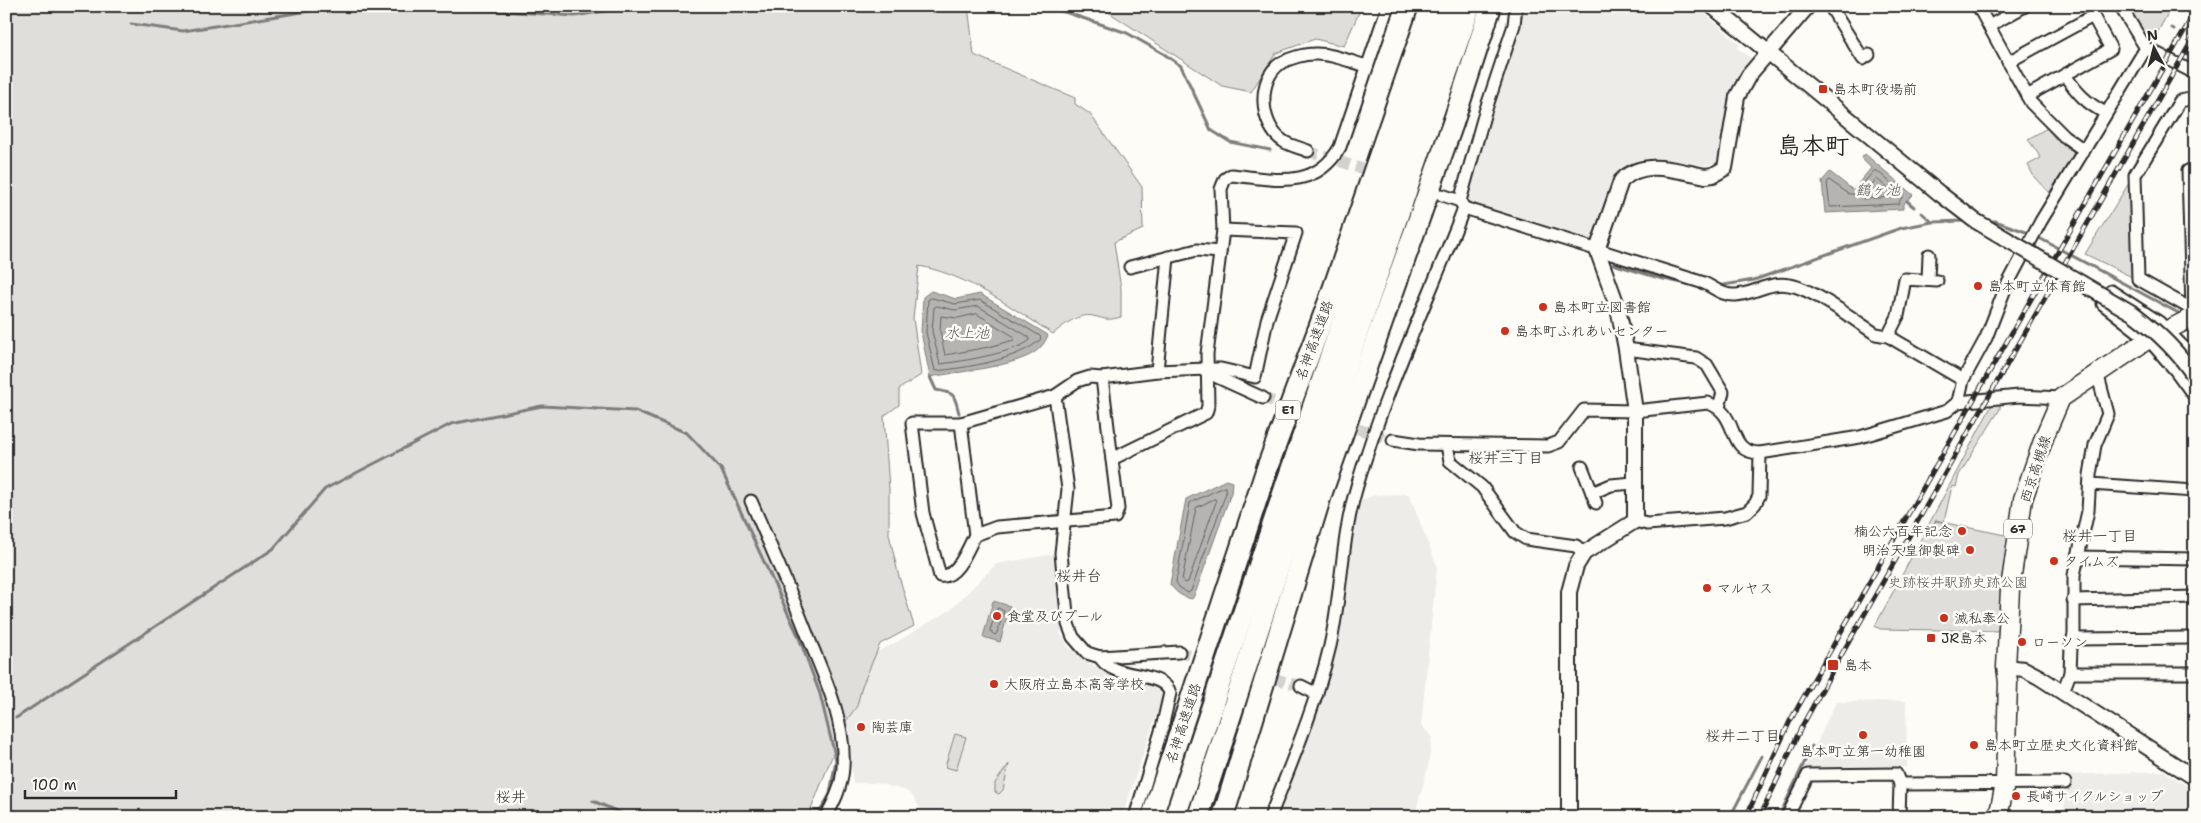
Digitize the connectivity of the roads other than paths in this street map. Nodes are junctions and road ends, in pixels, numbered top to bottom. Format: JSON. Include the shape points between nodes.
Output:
{"nodes":[{"id":1,"x":1388,"y":6,"type":"edge"},
{"id":2,"x":1431,"y":6,"type":"edge"},
{"id":3,"x":1451,"y":6,"type":"edge"},
{"id":4,"x":1470,"y":6,"type":"edge"},
{"id":5,"x":1491,"y":6,"type":"edge"},
{"id":6,"x":1516,"y":6,"type":"edge"},
{"id":7,"x":1712,"y":6,"type":"edge"},
{"id":8,"x":1808,"y":6,"type":"edge"},
{"id":9,"x":1830,"y":6,"type":"edge"},
{"id":10,"x":1978,"y":6,"type":"edge"},
{"id":11,"x":2025,"y":6,"type":"edge"},
{"id":12,"x":2120,"y":6,"type":"edge"},
{"id":13,"x":1989,"y":26,"type":"junction"},
{"id":14,"x":2146,"y":48,"type":"junction"},
{"id":15,"x":1767,"y":53,"type":"junction"},
{"id":16,"x":1863,"y":59,"type":"dead end"},
{"id":17,"x":2008,"y":62,"type":"junction"},
{"id":18,"x":1367,"y":66,"type":"junction"},
{"id":19,"x":2064,"y":75,"type":"junction"},
{"id":20,"x":2195,"y":75,"type":"edge"},
{"id":21,"x":2027,"y":96,"type":"junction"},
{"id":22,"x":2195,"y":98,"type":"edge"},
{"id":23,"x":2106,"y":113,"type":"junction"},
{"id":24,"x":2084,"y":150,"type":"junction"},
{"id":25,"x":1308,"y":151,"type":"tunnel mouth"},
{"id":26,"x":2195,"y":168,"type":"edge"},
{"id":27,"x":1442,"y":195,"type":"dead end"},
{"id":28,"x":1462,"y":204,"type":"junction"},
{"id":29,"x":1223,"y":230,"type":"junction"},
{"id":30,"x":1597,"y":250,"type":"junction"},
{"id":31,"x":1220,"y":252,"type":"junction"},
{"id":32,"x":1929,"y":255,"type":"dead end"},
{"id":33,"x":1168,"y":257,"type":"junction"},
{"id":34,"x":1130,"y":266,"type":"dead end"},
{"id":35,"x":2188,"y":318,"type":"edge"},
{"id":36,"x":1888,"y":336,"type":"junction"},
{"id":37,"x":2149,"y":340,"type":"junction"},
{"id":38,"x":1626,"y":349,"type":"junction"},
{"id":39,"x":2195,"y":359,"type":"edge"},
{"id":40,"x":1207,"y":369,"type":"junction"},
{"id":41,"x":1157,"y":371,"type":"junction"},
{"id":42,"x":2097,"y":372,"type":"junction"},
{"id":43,"x":2195,"y":377,"type":"edge"},
{"id":44,"x":1102,"y":378,"type":"junction"},
{"id":45,"x":1963,"y":380,"type":"junction"},
{"id":46,"x":1055,"y":396,"type":"junction"},
{"id":47,"x":2195,"y":397,"type":"edge"},
{"id":48,"x":1263,"y":398,"type":"tunnel mouth"},
{"id":49,"x":2061,"y":398,"type":"junction"},
{"id":50,"x":1958,"y":402,"type":"junction"},
{"id":51,"x":1718,"y":407,"type":"junction"},
{"id":52,"x":1635,"y":411,"type":"junction"},
{"id":53,"x":961,"y":423,"type":"junction"},
{"id":54,"x":1393,"y":440,"type":"tunnel mouth"},
{"id":55,"x":1447,"y":445,"type":"junction"},
{"id":56,"x":1760,"y":453,"type":"junction"},
{"id":57,"x":1112,"y":459,"type":"junction"},
{"id":58,"x":1582,"y":467,"type":"dead end"},
{"id":59,"x":1633,"y":483,"type":"junction"},
{"id":60,"x":2090,"y":484,"type":"junction"},
{"id":61,"x":2195,"y":491,"type":"edge"},
{"id":62,"x":751,"y":502,"type":"dead end"},
{"id":63,"x":1635,"y":521,"type":"junction"},
{"id":64,"x":1065,"y":522,"type":"junction"},
{"id":65,"x":975,"y":535,"type":"junction"},
{"id":66,"x":1584,"y":553,"type":"junction"},
{"id":67,"x":2077,"y":556,"type":"junction"},
{"id":68,"x":2195,"y":559,"type":"edge"},
{"id":69,"x":2195,"y":597,"type":"edge"},
{"id":70,"x":2073,"y":600,"type":"junction"},
{"id":71,"x":2195,"y":638,"type":"edge"},
{"id":72,"x":2073,"y":639,"type":"junction"},
{"id":73,"x":1179,"y":652,"type":"tunnel mouth"},
{"id":74,"x":1100,"y":658,"type":"junction"},
{"id":75,"x":2006,"y":667,"type":"junction"},
{"id":76,"x":2070,"y":673,"type":"junction"},
{"id":77,"x":2195,"y":673,"type":"edge"},
{"id":78,"x":1301,"y":686,"type":"tunnel mouth"},
{"id":79,"x":2062,"y":692,"type":"junction"},
{"id":80,"x":1317,"y":694,"type":"junction"},
{"id":81,"x":2195,"y":778,"type":"edge"},
{"id":82,"x":2065,"y":783,"type":"dead end"},
{"id":83,"x":1900,"y":784,"type":"junction"},
{"id":84,"x":2005,"y":784,"type":"junction"},
{"id":85,"x":826,"y":817,"type":"edge"},
{"id":86,"x":1135,"y":817,"type":"edge"},
{"id":87,"x":1152,"y":817,"type":"edge"},
{"id":88,"x":1175,"y":817,"type":"edge"},
{"id":89,"x":1198,"y":817,"type":"edge"},
{"id":90,"x":1223,"y":817,"type":"edge"},
{"id":91,"x":1270,"y":817,"type":"edge"},
{"id":92,"x":1569,"y":817,"type":"edge"},
{"id":93,"x":1787,"y":817,"type":"edge"},
{"id":94,"x":1899,"y":817,"type":"edge"},
{"id":95,"x":1998,"y":817,"type":"edge"}],
"edges":[{"from":1,"to":18,"type":"street"},
{"from":2,"to":87,"type":"highway","name":"名神高速道路","number":"E1","via":[[1329,301],[1267,468]]},
{"from":3,"to":88,"type":"highway","name":"名神高速道路","number":"E1"},
{"from":4,"to":89,"type":"highway","via":[[1304,488]]},
{"from":5,"to":90,"type":"highway","via":[[1453,123],[1322,492]]},
{"from":6,"to":28,"type":"street","via":[[1514,25],[1485,112]]},
{"from":7,"to":15,"type":"street"},
{"from":8,"to":15,"type":"street"},
{"from":9,"to":16,"type":"street"},
{"from":10,"to":13,"type":"street"},
{"from":11,"to":13,"type":"street"},
{"from":12,"to":14,"type":"street"},
{"from":13,"to":17,"type":"street"},
{"from":14,"to":20,"type":"street"},
{"from":14,"to":23,"type":"street"},
{"from":15,"to":30,"type":"street","via":[[1737,97],[1725,168],[1706,176],[1650,166],[1629,173],[1621,182]]},
{"from":15,"to":43,"type":"street","bridge":true,"via":[[1974,220],[2156,330]]},
{"from":17,"to":19,"type":"street","via":[[2094,16],[2111,49]]},
{"from":17,"to":21,"type":"street"},
{"from":18,"to":25,"type":"street","via":[[1316,53],[1280,64],[1268,81],[1262,102],[1269,124],[1283,141]]},
{"from":18,"to":29,"type":"street","via":[[1340,147],[1331,162],[1318,173],[1293,179],[1231,175],[1225,179],[1222,189]]},
{"from":19,"to":21,"type":"street"},
{"from":19,"to":23,"type":"street","via":[[2086,102]]},
{"from":21,"to":24,"type":"street","via":[[2064,136]]},
{"from":22,"to":35,"type":"street","via":[[2180,100],[2135,175],[2138,279]]},
{"from":23,"to":24,"type":"street"},
{"from":24,"to":45,"type":"street","via":[[2041,220]]},
{"from":26,"to":35,"type":"street","via":[[2188,171]]},
{"from":27,"to":28,"type":"street"},
{"from":28,"to":30,"type":"street"},
{"from":28,"to":80,"type":"street","via":[[1356,486],[1348,518],[1330,644]]},
{"from":29,"to":31,"type":"street"},
{"from":29,"to":40,"type":"street","via":[[1296,233],[1267,320],[1255,377]]},
{"from":30,"to":36,"type":"street","via":[[1736,295],[1788,284],[1803,289],[1876,334]]},
{"from":30,"to":38,"type":"street","via":[[1618,308]]},
{"from":31,"to":33,"type":"street","via":[[1196,250]]},
{"from":31,"to":40,"type":"street"},
{"from":32,"to":36,"type":"street","via":[[1932,281],[1908,278],[1903,282],[1898,316]]},
{"from":33,"to":34,"type":"street"},
{"from":33,"to":41,"type":"street"},
{"from":35,"to":37,"type":"main road"},
{"from":35,"to":37,"type":"street","via":[[2142,310],[2111,291],[2103,304]]},
{"from":35,"to":39,"type":"street"},
{"from":36,"to":45,"type":"street"},
{"from":37,"to":42,"type":"main road"},
{"from":37,"to":47,"type":"street"},
{"from":38,"to":51,"type":"street","via":[[1696,358],[1707,365],[1723,392]]},
{"from":38,"to":52,"type":"street"},
{"from":40,"to":41,"type":"street"},
{"from":40,"to":48,"type":"street","via":[[1217,378]]},
{"from":40,"to":57,"type":"street","via":[[1206,413]]},
{"from":41,"to":44,"type":"street"},
{"from":42,"to":49,"type":"main road"},
{"from":42,"to":60,"type":"street","via":[[2108,414],[2096,445]]},
{"from":44,"to":46,"type":"street","via":[[1077,381]]},
{"from":44,"to":57,"type":"street"},
{"from":45,"to":50,"type":"street"},
{"from":46,"to":53,"type":"street"},
{"from":46,"to":64,"type":"street","via":[[1068,489]]},
{"from":49,"to":50,"type":"street","via":[[2019,396]]},
{"from":49,"to":75,"type":"main road","name":"西京高槻線","number":"67","via":[[2024,499],[2010,589]]},
{"from":50,"to":56,"type":"street","via":[[1947,411],[1860,437]]},
{"from":51,"to":52,"type":"street","via":[[1696,403]]},
{"from":51,"to":56,"type":"street","via":[[1726,415],[1743,449]]},
{"from":52,"to":55,"type":"street","via":[[1584,410],[1559,442],[1548,446]]},
{"from":52,"to":59,"type":"street"},
{"from":53,"to":65,"type":"street"},
{"from":53,"to":65,"type":"street","via":[[912,423],[923,513],[940,576],[953,573]]},
{"from":54,"to":55,"type":"street"},
{"from":55,"to":66,"type":"street","via":[[1450,461],[1482,487],[1515,532],[1526,539],[1576,546]]},
{"from":56,"to":63,"type":"street","via":[[1759,496],[1746,512],[1725,518],[1647,524]]},
{"from":57,"to":64,"type":"street","via":[[1118,509],[1115,517]]},
{"from":58,"to":59,"type":"street","via":[[1594,498],[1611,485]]},
{"from":59,"to":63,"type":"street"},
{"from":60,"to":61,"type":"street"},
{"from":60,"to":67,"type":"street","via":[[2088,511]]},
{"from":62,"to":85,"type":"street","via":[[825,676],[838,724],[842,782]]},
{"from":63,"to":66,"type":"street"},
{"from":64,"to":65,"type":"street","via":[[997,527]]},
{"from":64,"to":74,"type":"street","via":[[1061,553],[1068,624],[1080,647]]},
{"from":66,"to":92,"type":"street","via":[[1576,566],[1569,592]]},
{"from":67,"to":68,"type":"street"},
{"from":67,"to":70,"type":"street"},
{"from":69,"to":70,"type":"street"},
{"from":70,"to":72,"type":"street"},
{"from":71,"to":72,"type":"street"},
{"from":72,"to":76,"type":"street"},
{"from":73,"to":74,"type":"street"},
{"from":74,"to":86,"type":"street","via":[[1117,670],[1161,682],[1170,693]]},
{"from":75,"to":79,"type":"street","via":[[2032,672]]},
{"from":75,"to":84,"type":"main road","name":"西京高槻線","number":"67"},
{"from":76,"to":77,"type":"street"},
{"from":76,"to":79,"type":"street"},
{"from":78,"to":80,"type":"street"},
{"from":79,"to":81,"type":"street"},
{"from":80,"to":91,"type":"street"},
{"from":82,"to":84,"type":"street"},
{"from":83,"to":84,"type":"street"},
{"from":83,"to":93,"type":"street","via":[[1896,774],[1808,775]]},
{"from":83,"to":94,"type":"street"},
{"from":84,"to":95,"type":"main road","name":"西京高槻線","number":"67"}]}
